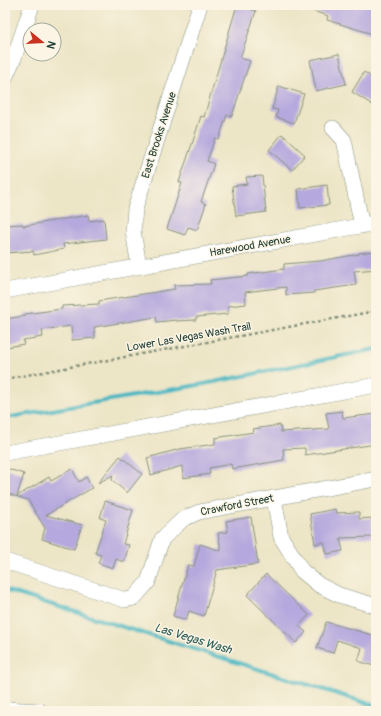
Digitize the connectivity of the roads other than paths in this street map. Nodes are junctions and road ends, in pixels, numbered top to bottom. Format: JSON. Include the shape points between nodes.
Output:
{"nodes":[{"id":1,"x":32,"y":5,"type":"edge"},
{"id":2,"x":200,"y":5,"type":"edge"},
{"id":3,"x":5,"y":78,"type":"edge"},
{"id":4,"x":333,"y":128,"type":"dead end"},
{"id":5,"x":369,"y":225,"type":"edge"},
{"id":6,"x":139,"y":266,"type":"junction"},
{"id":7,"x":5,"y":291,"type":"edge"},
{"id":8,"x":376,"y":385,"type":"edge"},
{"id":9,"x":5,"y":453,"type":"edge"},
{"id":10,"x":376,"y":479,"type":"edge"},
{"id":11,"x":274,"y":498,"type":"junction"},
{"id":12,"x":5,"y":561,"type":"edge"},
{"id":13,"x":376,"y":606,"type":"edge"},
{"id":14,"x":5,"y":709,"type":"edge"},
{"id":15,"x":40,"y":711,"type":"edge"}],
"edges":[{"from":1,"to":3,"type":"street"},
{"from":2,"to":6,"type":"street","name":"East Brooks Avenue","via":[[135,209],[133,231]]},
{"from":4,"to":5,"type":"street","via":[[344,140]]},
{"from":5,"to":6,"type":"street","name":"Harewood Avenue"},
{"from":6,"to":7,"type":"street","name":"Harewood Avenue"},
{"from":8,"to":9,"type":"street"},
{"from":10,"to":11,"type":"street","name":"Crawford Street"},
{"from":11,"to":12,"type":"street","name":"Crawford Street","via":[[199,512],[183,519],[162,539],[148,582],[134,598],[125,600]]},
{"from":11,"to":13,"type":"street","via":[[281,537],[302,571],[332,592]]},
{"from":14,"to":15,"type":"street"}]}
